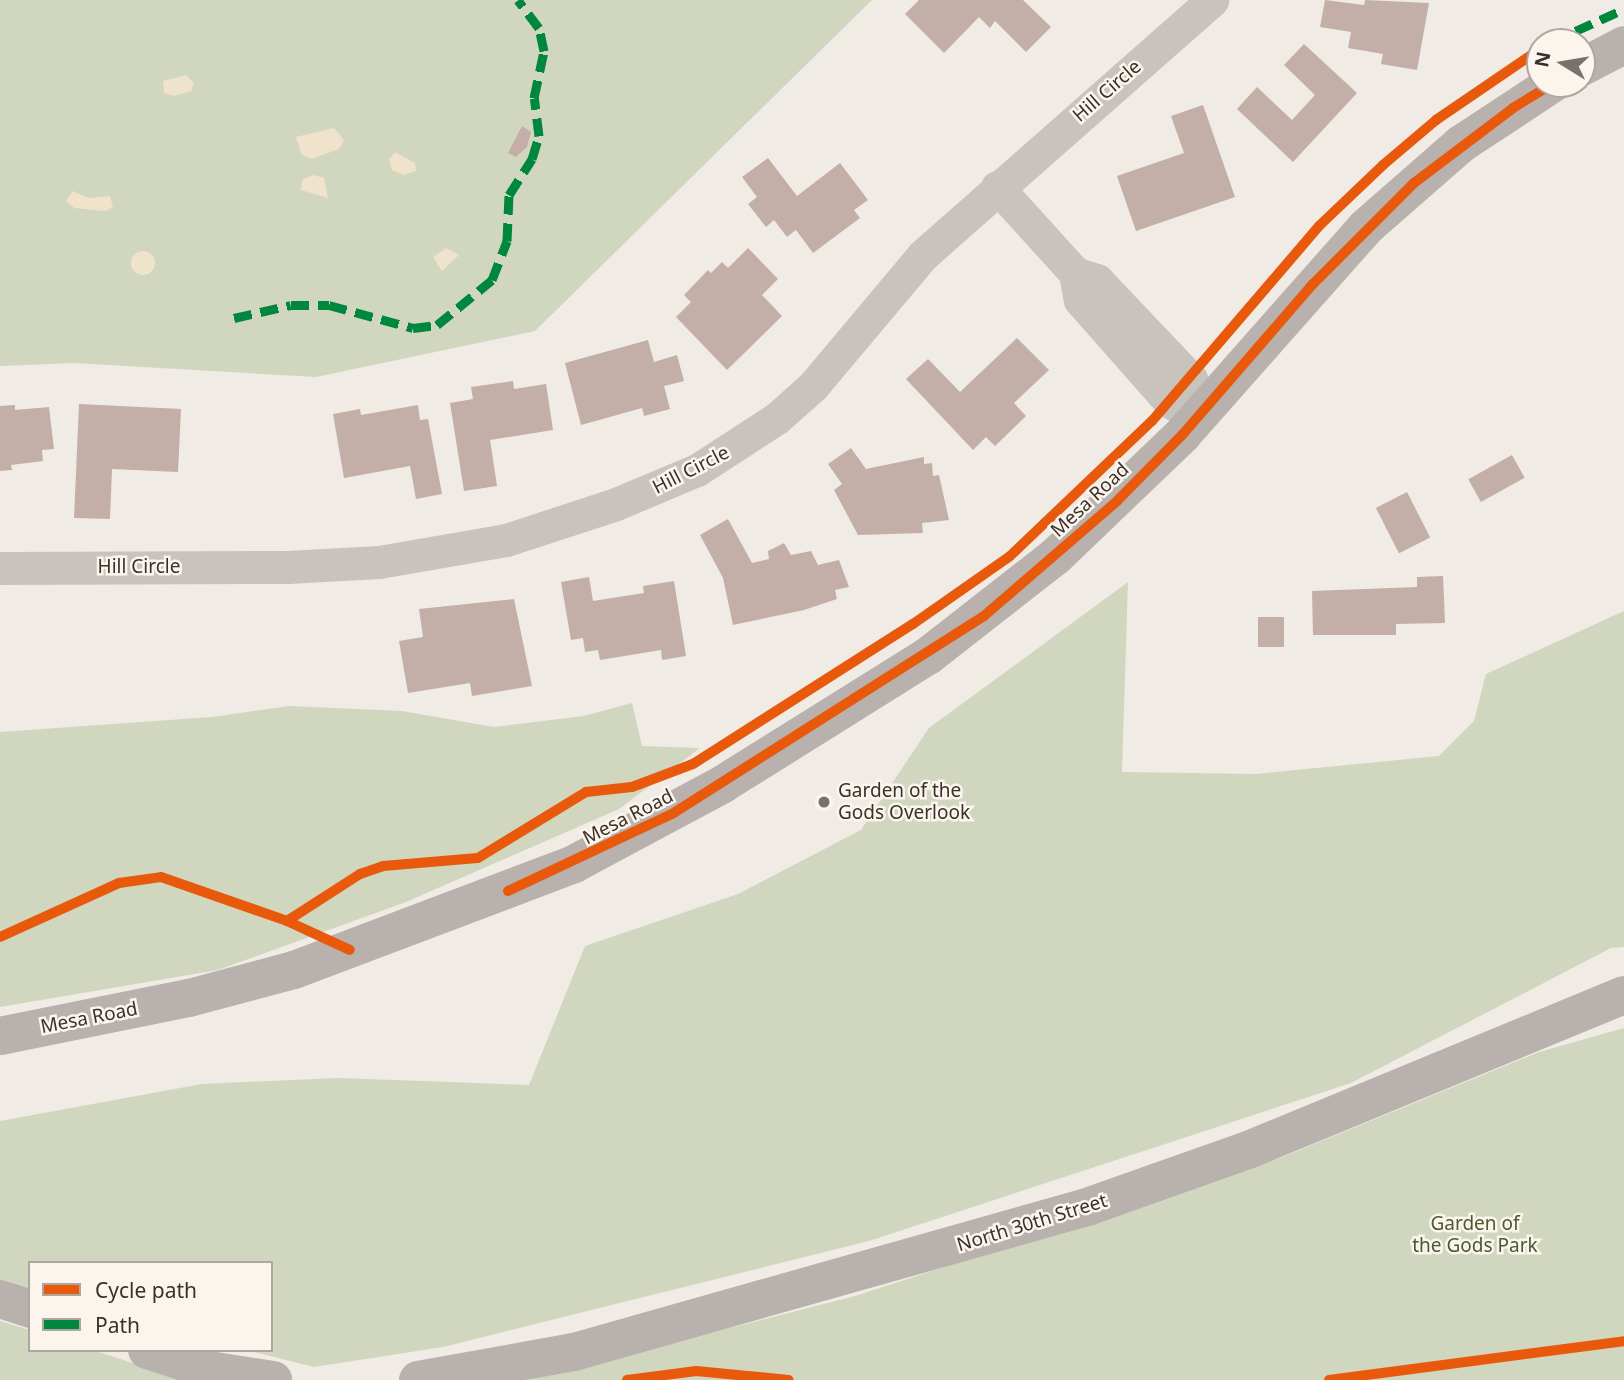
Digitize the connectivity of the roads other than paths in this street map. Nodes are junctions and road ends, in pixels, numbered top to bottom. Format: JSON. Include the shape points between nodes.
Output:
{"nodes":[{"id":1,"x":1212,"y":0,"type":"edge"},
{"id":2,"x":1624,"y":44,"type":"edge"},
{"id":3,"x":1596,"y":59,"type":"edge"},
{"id":4,"x":1531,"y":98,"type":"edge"},
{"id":5,"x":997,"y":187,"type":"junction"},
{"id":6,"x":1198,"y":417,"type":"junction"},
{"id":7,"x":0,"y":568,"type":"edge"},
{"id":8,"x":1624,"y":995,"type":"edge"},
{"id":9,"x":0,"y":1036,"type":"edge"},
{"id":10,"x":0,"y":1299,"type":"edge"},
{"id":11,"x":28,"y":1308,"type":"edge"},
{"id":12,"x":153,"y":1352,"type":"edge"},
{"id":13,"x":273,"y":1380,"type":"edge"},
{"id":14,"x":418,"y":1380,"type":"edge"}],
"edges":[{"from":1,"to":5,"type":"street","name":"Hill Circle"},
{"from":2,"to":3,"type":"main road"},
{"from":4,"to":6,"type":"main road","name":"Mesa Road","via":[[1461,144],[1365,228]]},
{"from":5,"to":6,"type":"street","via":[[1074,273],[1080,300],[1132,338],[1170,402]]},
{"from":5,"to":7,"type":"street","name":"Hill Circle","via":[[895,284],[842,354],[777,418],[697,470],[626,500],[506,540],[379,562],[288,567]]},
{"from":6,"to":9,"type":"main road","name":"Mesa Road","via":[[1117,501],[984,616],[723,784],[626,839],[508,891],[294,970],[189,998]]},
{"from":8,"to":14,"type":"main road","name":"North 30th Street","via":[[1248,1150],[1087,1207],[639,1336]]},
{"from":10,"to":11,"type":"main road"},
{"from":12,"to":13,"type":"main road","via":[[209,1370]]}]}
